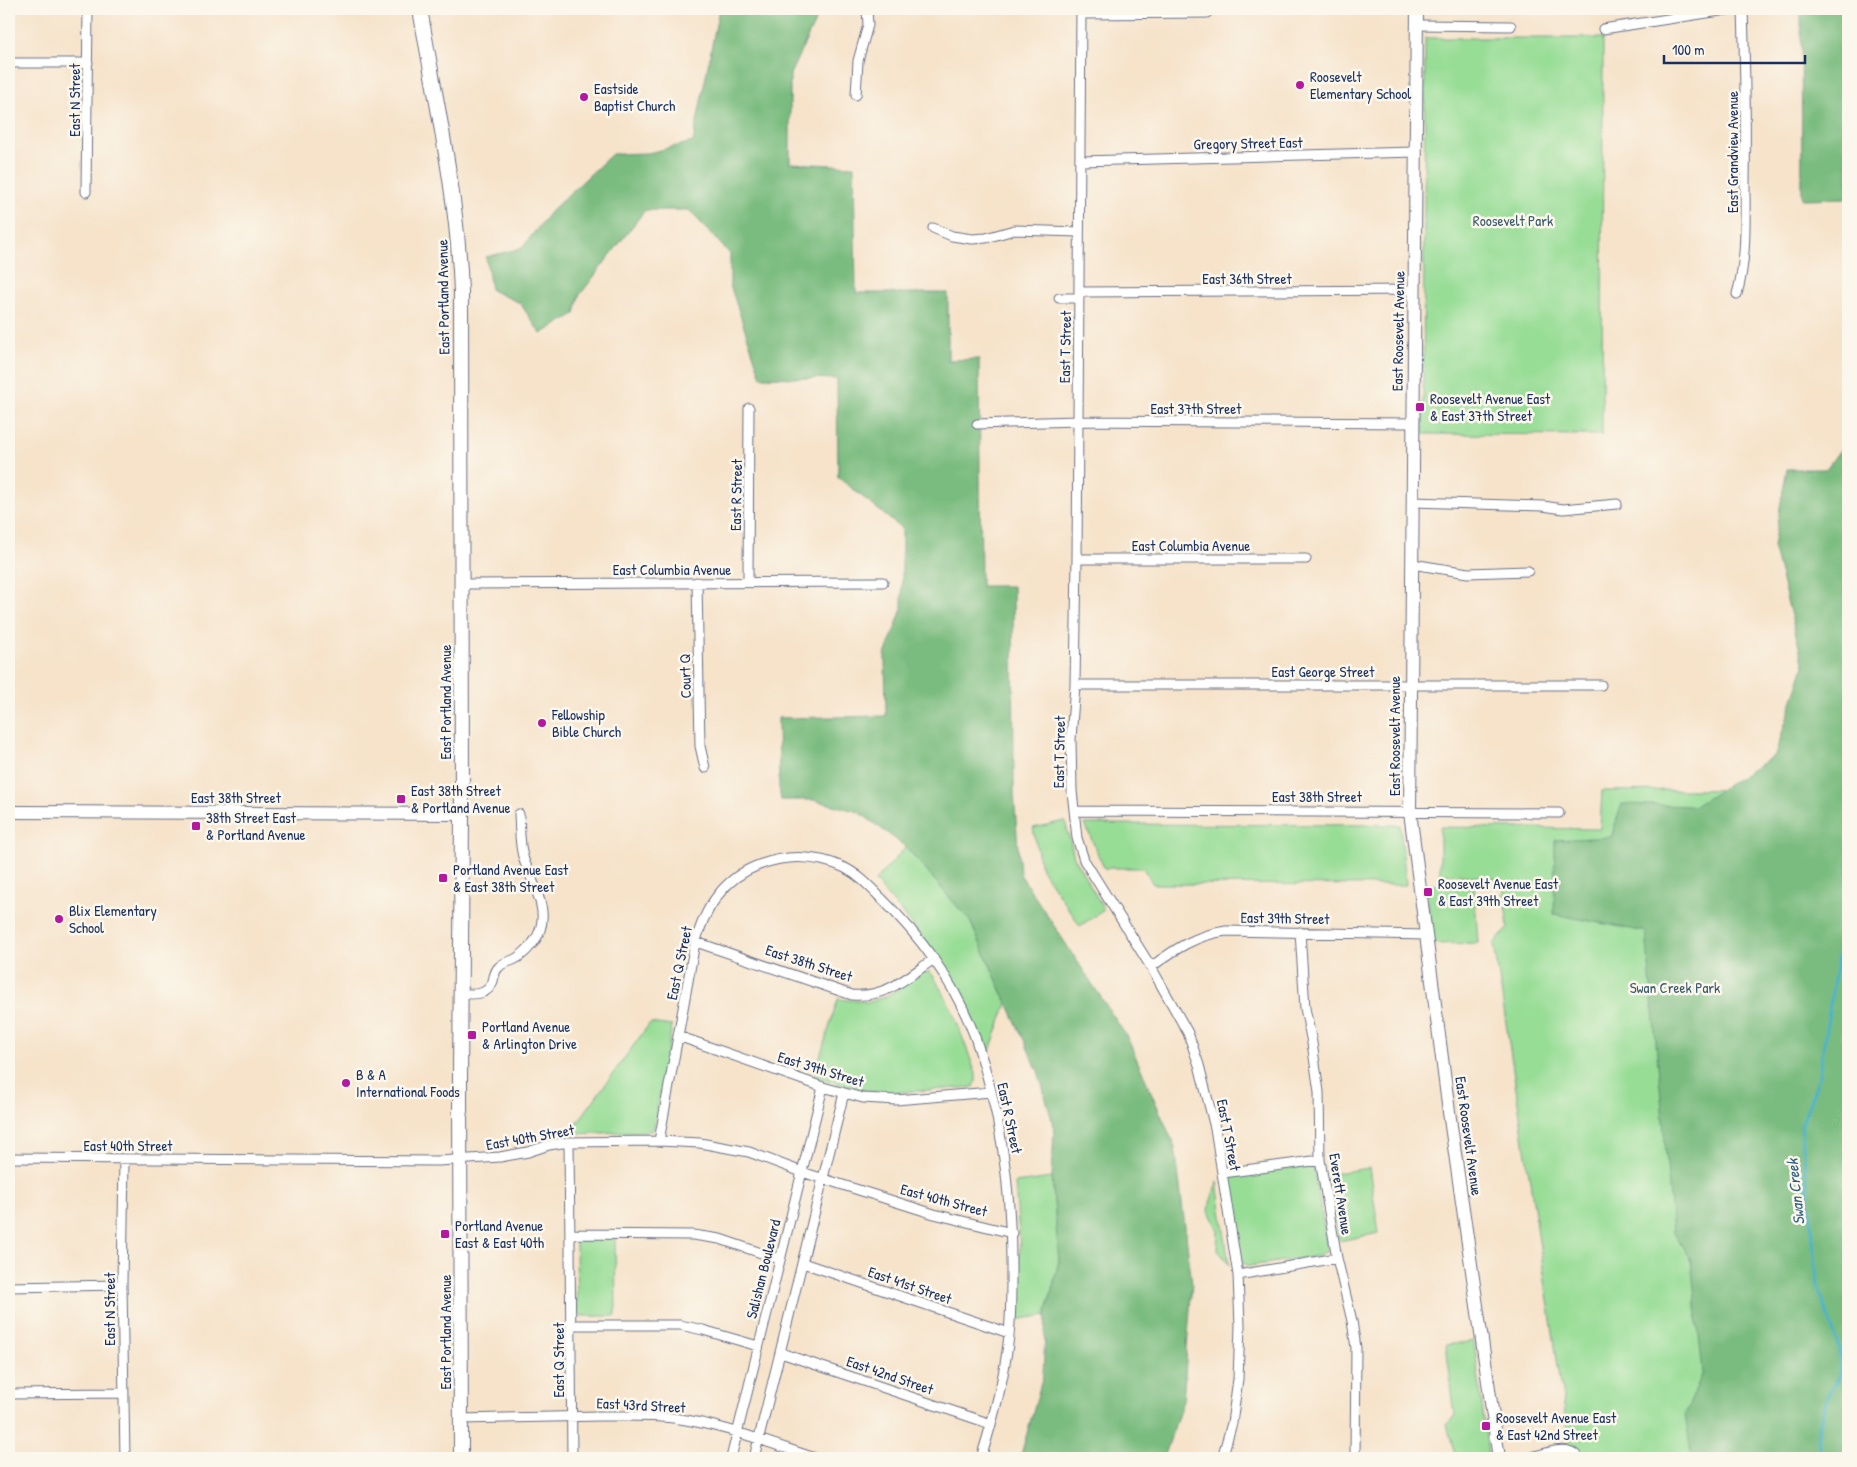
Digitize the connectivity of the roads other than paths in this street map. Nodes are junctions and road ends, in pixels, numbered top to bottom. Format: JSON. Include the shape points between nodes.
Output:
{"nodes":[{"id":1,"x":88,"y":9,"type":"edge"},
{"id":2,"x":420,"y":9,"type":"edge"},
{"id":3,"x":867,"y":9,"type":"edge"},
{"id":4,"x":1417,"y":9,"type":"edge"},
{"id":5,"x":1733,"y":9,"type":"edge"},
{"id":6,"x":1743,"y":9,"type":"edge"},
{"id":7,"x":1081,"y":11,"type":"edge"},
{"id":8,"x":1207,"y":13,"type":"dead end"},
{"id":9,"x":1418,"y":25,"type":"junction"},
{"id":10,"x":1511,"y":26,"type":"dead end"},
{"id":11,"x":1603,"y":29,"type":"dead end"},
{"id":12,"x":88,"y":62,"type":"junction"},
{"id":13,"x":9,"y":63,"type":"edge"},
{"id":14,"x":856,"y":95,"type":"dead end"},
{"id":15,"x":1416,"y":152,"type":"junction"},
{"id":16,"x":1081,"y":161,"type":"junction"},
{"id":17,"x":86,"y":192,"type":"dead end"},
{"id":18,"x":934,"y":228,"type":"dead end"},
{"id":19,"x":1079,"y":232,"type":"junction"},
{"id":20,"x":1415,"y":290,"type":"junction"},
{"id":21,"x":1737,"y":294,"type":"dead end"},
{"id":22,"x":1079,"y":295,"type":"junction"},
{"id":23,"x":1059,"y":298,"type":"dead end"},
{"id":24,"x":749,"y":408,"type":"dead end"},
{"id":25,"x":1078,"y":422,"type":"junction"},
{"id":26,"x":1414,"y":423,"type":"junction"},
{"id":27,"x":977,"y":424,"type":"dead end"},
{"id":28,"x":1413,"y":502,"type":"junction"},
{"id":29,"x":1617,"y":504,"type":"dead end"},
{"id":30,"x":1077,"y":559,"type":"junction"},
{"id":31,"x":1306,"y":559,"type":"dead end"},
{"id":32,"x":1412,"y":564,"type":"junction"},
{"id":33,"x":1528,"y":571,"type":"dead end"},
{"id":34,"x":697,"y":582,"type":"junction"},
{"id":35,"x":748,"y":582,"type":"junction"},
{"id":36,"x":883,"y":582,"type":"dead end"},
{"id":37,"x":461,"y":584,"type":"junction"},
{"id":38,"x":1076,"y":685,"type":"junction"},
{"id":39,"x":1411,"y":685,"type":"junction"},
{"id":40,"x":1601,"y":685,"type":"dead end"},
{"id":41,"x":705,"y":768,"type":"dead end"},
{"id":42,"x":1074,"y":811,"type":"junction"},
{"id":43,"x":9,"y":812,"type":"edge"},
{"id":44,"x":1410,"y":812,"type":"junction"},
{"id":45,"x":1559,"y":813,"type":"dead end"},
{"id":46,"x":462,"y":814,"type":"junction"},
{"id":47,"x":519,"y":814,"type":"dead end"},
{"id":48,"x":808,"y":857,"type":"joint"},
{"id":49,"x":1300,"y":932,"type":"junction"},
{"id":50,"x":1427,"y":935,"type":"junction"},
{"id":51,"x":696,"y":942,"type":"junction"},
{"id":52,"x":934,"y":959,"type":"junction"},
{"id":53,"x":1151,"y":967,"type":"junction"},
{"id":54,"x":461,"y":994,"type":"junction"},
{"id":55,"x":678,"y":1036,"type":"junction"},
{"id":56,"x":823,"y":1087,"type":"junction"},
{"id":57,"x":990,"y":1092,"type":"junction"},
{"id":58,"x":844,"y":1093,"type":"junction"},
{"id":59,"x":659,"y":1141,"type":"junction"},
{"id":60,"x":569,"y":1142,"type":"junction"},
{"id":61,"x":9,"y":1158,"type":"edge"},
{"id":62,"x":124,"y":1159,"type":"junction"},
{"id":63,"x":461,"y":1160,"type":"junction"},
{"id":64,"x":1320,"y":1160,"type":"junction"},
{"id":65,"x":802,"y":1172,"type":"junction"},
{"id":66,"x":1223,"y":1173,"type":"junction"},
{"id":67,"x":823,"y":1178,"type":"junction"},
{"id":68,"x":1012,"y":1233,"type":"junction"},
{"id":69,"x":570,"y":1234,"type":"junction"},
{"id":70,"x":1337,"y":1258,"type":"junction"},
{"id":71,"x":779,"y":1260,"type":"junction"},
{"id":72,"x":802,"y":1263,"type":"junction"},
{"id":73,"x":1238,"y":1275,"type":"junction"},
{"id":74,"x":122,"y":1285,"type":"junction"},
{"id":75,"x":9,"y":1287,"type":"edge"},
{"id":76,"x":572,"y":1325,"type":"junction"},
{"id":77,"x":1009,"y":1333,"type":"junction"},
{"id":78,"x":758,"y":1346,"type":"junction"},
{"id":79,"x":781,"y":1353,"type":"junction"},
{"id":80,"x":124,"y":1393,"type":"junction"},
{"id":81,"x":9,"y":1394,"type":"edge"},
{"id":82,"x":571,"y":1416,"type":"junction"},
{"id":83,"x":461,"y":1419,"type":"junction"},
{"id":84,"x":991,"y":1424,"type":"junction"},
{"id":85,"x":737,"y":1433,"type":"junction"},
{"id":86,"x":759,"y":1440,"type":"junction"},
{"id":87,"x":1576,"y":1455,"type":"dead end"},
{"id":88,"x":125,"y":1458,"type":"edge"},
{"id":89,"x":461,"y":1458,"type":"edge"},
{"id":90,"x":572,"y":1458,"type":"edge"},
{"id":91,"x":731,"y":1458,"type":"edge"},
{"id":92,"x":754,"y":1458,"type":"edge"},
{"id":93,"x":815,"y":1458,"type":"edge"},
{"id":94,"x":981,"y":1458,"type":"edge"},
{"id":95,"x":1222,"y":1458,"type":"edge"},
{"id":96,"x":1354,"y":1458,"type":"edge"},
{"id":97,"x":1499,"y":1458,"type":"edge"},
{"id":98,"x":1528,"y":1458,"type":"edge"}],
"edges":[{"from":1,"to":12,"type":"street","name":"East N Street"},
{"from":2,"to":37,"type":"main road","name":"East Portland Avenue","via":[[459,248]]},
{"from":3,"to":14,"type":"street","via":[[868,25],[858,61]]},
{"from":4,"to":9,"type":"street","name":"East Roosevelt Avenue"},
{"from":5,"to":11,"type":"street"},
{"from":6,"to":21,"type":"street","name":"East Grandview Avenue","via":[[1745,216],[1742,278]]},
{"from":7,"to":8,"type":"street"},
{"from":7,"to":16,"type":"street","name":"East T Street"},
{"from":9,"to":10,"type":"street"},
{"from":9,"to":15,"type":"street","name":"East Roosevelt Avenue"},
{"from":12,"to":13,"type":"street"},
{"from":12,"to":17,"type":"street","name":"East N Street"},
{"from":15,"to":16,"type":"street","name":"Gregory Street East"},
{"from":15,"to":20,"type":"street","name":"East Roosevelt Avenue"},
{"from":16,"to":19,"type":"street","name":"East T Street"},
{"from":18,"to":19,"type":"street","via":[[952,236],[972,238],[986,238],[1014,230]]},
{"from":19,"to":22,"type":"street","name":"East T Street"},
{"from":20,"to":22,"type":"street","name":"East 36th Street"},
{"from":20,"to":26,"type":"street","name":"East Roosevelt Avenue"},
{"from":22,"to":23,"type":"street","name":"East 36th Street"},
{"from":22,"to":25,"type":"street","name":"East T Street"},
{"from":24,"to":35,"type":"street","name":"East R Street"},
{"from":25,"to":26,"type":"street","name":"East 37th Street"},
{"from":25,"to":27,"type":"street","name":"East 37th Street"},
{"from":25,"to":30,"type":"street","name":"East T Street"},
{"from":26,"to":28,"type":"street","name":"East Roosevelt Avenue"},
{"from":28,"to":29,"type":"street","via":[[1563,509]]},
{"from":28,"to":32,"type":"street","name":"East Roosevelt Avenue"},
{"from":30,"to":31,"type":"street","name":"East Columbia Avenue"},
{"from":30,"to":38,"type":"street","name":"East T Street"},
{"from":32,"to":33,"type":"street","via":[[1468,574]]},
{"from":32,"to":39,"type":"street","name":"East Roosevelt Avenue"},
{"from":34,"to":35,"type":"street","name":"East Columbia Avenue"},
{"from":34,"to":37,"type":"street","name":"East Columbia Avenue"},
{"from":34,"to":41,"type":"street","name":"Court Q","via":[[700,746]]},
{"from":35,"to":36,"type":"street","name":"East Columbia Avenue"},
{"from":37,"to":46,"type":"main road","name":"East Portland Avenue"},
{"from":38,"to":39,"type":"street","name":"East George Street"},
{"from":38,"to":42,"type":"street","name":"East T Street","via":[[1071,739]]},
{"from":39,"to":40,"type":"street","name":"East George Street"},
{"from":39,"to":44,"type":"street","name":"East Roosevelt Avenue"},
{"from":42,"to":44,"type":"street","name":"East 38th Street"},
{"from":42,"to":53,"type":"street","name":"East T Street","via":[[1084,860]]},
{"from":43,"to":46,"type":"street","name":"East 38th Street"},
{"from":44,"to":45,"type":"street","name":"East 38th Street"},
{"from":44,"to":50,"type":"street","name":"East Roosevelt Avenue"},
{"from":46,"to":54,"type":"main road","name":"East Portland Avenue"},
{"from":47,"to":54,"type":"street","via":[[524,860],[540,897],[540,931],[523,954],[499,966],[486,992]]},
{"from":48,"to":51,"type":"street","name":"East Q Street","via":[[773,860],[742,873],[712,901]]},
{"from":48,"to":52,"type":"street","name":"East R Street","via":[[847,869],[868,885],[903,920]]},
{"from":49,"to":50,"type":"street","name":"East 39th Street"},
{"from":49,"to":53,"type":"street","name":"East 39th Street","via":[[1211,933],[1181,946]]},
{"from":49,"to":64,"type":"street","name":"Everett Avenue","via":[[1305,1008],[1319,1092]]},
{"from":50,"to":97,"type":"street","name":"East Roosevelt Avenue"},
{"from":51,"to":52,"type":"street","name":"East 38th Street","via":[[859,996],[886,992]]},
{"from":51,"to":55,"type":"street","name":"East Q Street"},
{"from":52,"to":57,"type":"street","name":"East R Street","via":[[966,1015]]},
{"from":53,"to":66,"type":"street","name":"East T Street","via":[[1191,1041],[1213,1120]]},
{"from":54,"to":63,"type":"main road","name":"East Portland Avenue"},
{"from":55,"to":56,"type":"street","name":"East 39th Street"},
{"from":55,"to":59,"type":"street","name":"East Q Street"},
{"from":56,"to":58,"type":"street","name":"East 39th Street"},
{"from":56,"to":65,"type":"street","name":"Salishan Boulevard"},
{"from":57,"to":58,"type":"street","name":"East 39th Street","via":[[885,1100]]},
{"from":57,"to":68,"type":"street","name":"East R Street","via":[[1007,1168]]},
{"from":58,"to":67,"type":"street"},
{"from":59,"to":60,"type":"street","name":"East 40th Street"},
{"from":59,"to":65,"type":"street","name":"East 40th Street","via":[[724,1146]]},
{"from":60,"to":63,"type":"street","name":"East 40th Street","via":[[500,1158]]},
{"from":60,"to":69,"type":"street","name":"East Q Street"},
{"from":61,"to":62,"type":"street","name":"East 40th Street"},
{"from":62,"to":63,"type":"street","name":"East 40th Street"},
{"from":62,"to":74,"type":"street","name":"East N Street"},
{"from":63,"to":83,"type":"main road","name":"East Portland Avenue"},
{"from":64,"to":66,"type":"street"},
{"from":64,"to":70,"type":"street","name":"Everett Avenue"},
{"from":65,"to":67,"type":"street","name":"East 40th Street"},
{"from":65,"to":71,"type":"street","name":"Salishan Boulevard"},
{"from":66,"to":73,"type":"street","name":"East T Street"},
{"from":67,"to":68,"type":"street","name":"East 40th Street","via":[[934,1214]]},
{"from":67,"to":72,"type":"street"},
{"from":68,"to":77,"type":"street","name":"East R Street"},
{"from":69,"to":71,"type":"street","via":[[693,1235],[720,1239]]},
{"from":69,"to":76,"type":"street","name":"East Q Street"},
{"from":70,"to":73,"type":"street"},
{"from":70,"to":96,"type":"street","name":"Everett Avenue","via":[[1356,1348]]},
{"from":71,"to":78,"type":"street","name":"Salishan Boulevard"},
{"from":72,"to":77,"type":"street","name":"East 41st Street"},
{"from":72,"to":79,"type":"street"},
{"from":73,"to":95,"type":"street","name":"East T Street","via":[[1238,1379],[1232,1423]]},
{"from":74,"to":75,"type":"street"},
{"from":74,"to":80,"type":"street","name":"East N Street"},
{"from":76,"to":78,"type":"street","via":[[680,1326]]},
{"from":76,"to":82,"type":"street","name":"East Q Street"},
{"from":77,"to":84,"type":"street","name":"East R Street"},
{"from":78,"to":85,"type":"street","name":"Salishan Boulevard"},
{"from":79,"to":84,"type":"street","name":"East 42nd Street"},
{"from":79,"to":86,"type":"street"},
{"from":80,"to":81,"type":"street"},
{"from":80,"to":88,"type":"street","name":"East N Street"},
{"from":82,"to":83,"type":"street","name":"East 43rd Street"},
{"from":82,"to":85,"type":"street","name":"East 43rd Street","via":[[673,1418]]},
{"from":82,"to":90,"type":"street","name":"East Q Street"},
{"from":83,"to":89,"type":"main road","name":"East Portland Avenue"},
{"from":84,"to":94,"type":"street","name":"East R Street"},
{"from":85,"to":86,"type":"street","name":"East 43rd Street"},
{"from":85,"to":91,"type":"street","name":"Salishan Boulevard"},
{"from":86,"to":92,"type":"street"},
{"from":86,"to":93,"type":"street","name":"East 43rd Street"},
{"from":87,"to":98,"type":"street","via":[[1564,1450]]}]}
